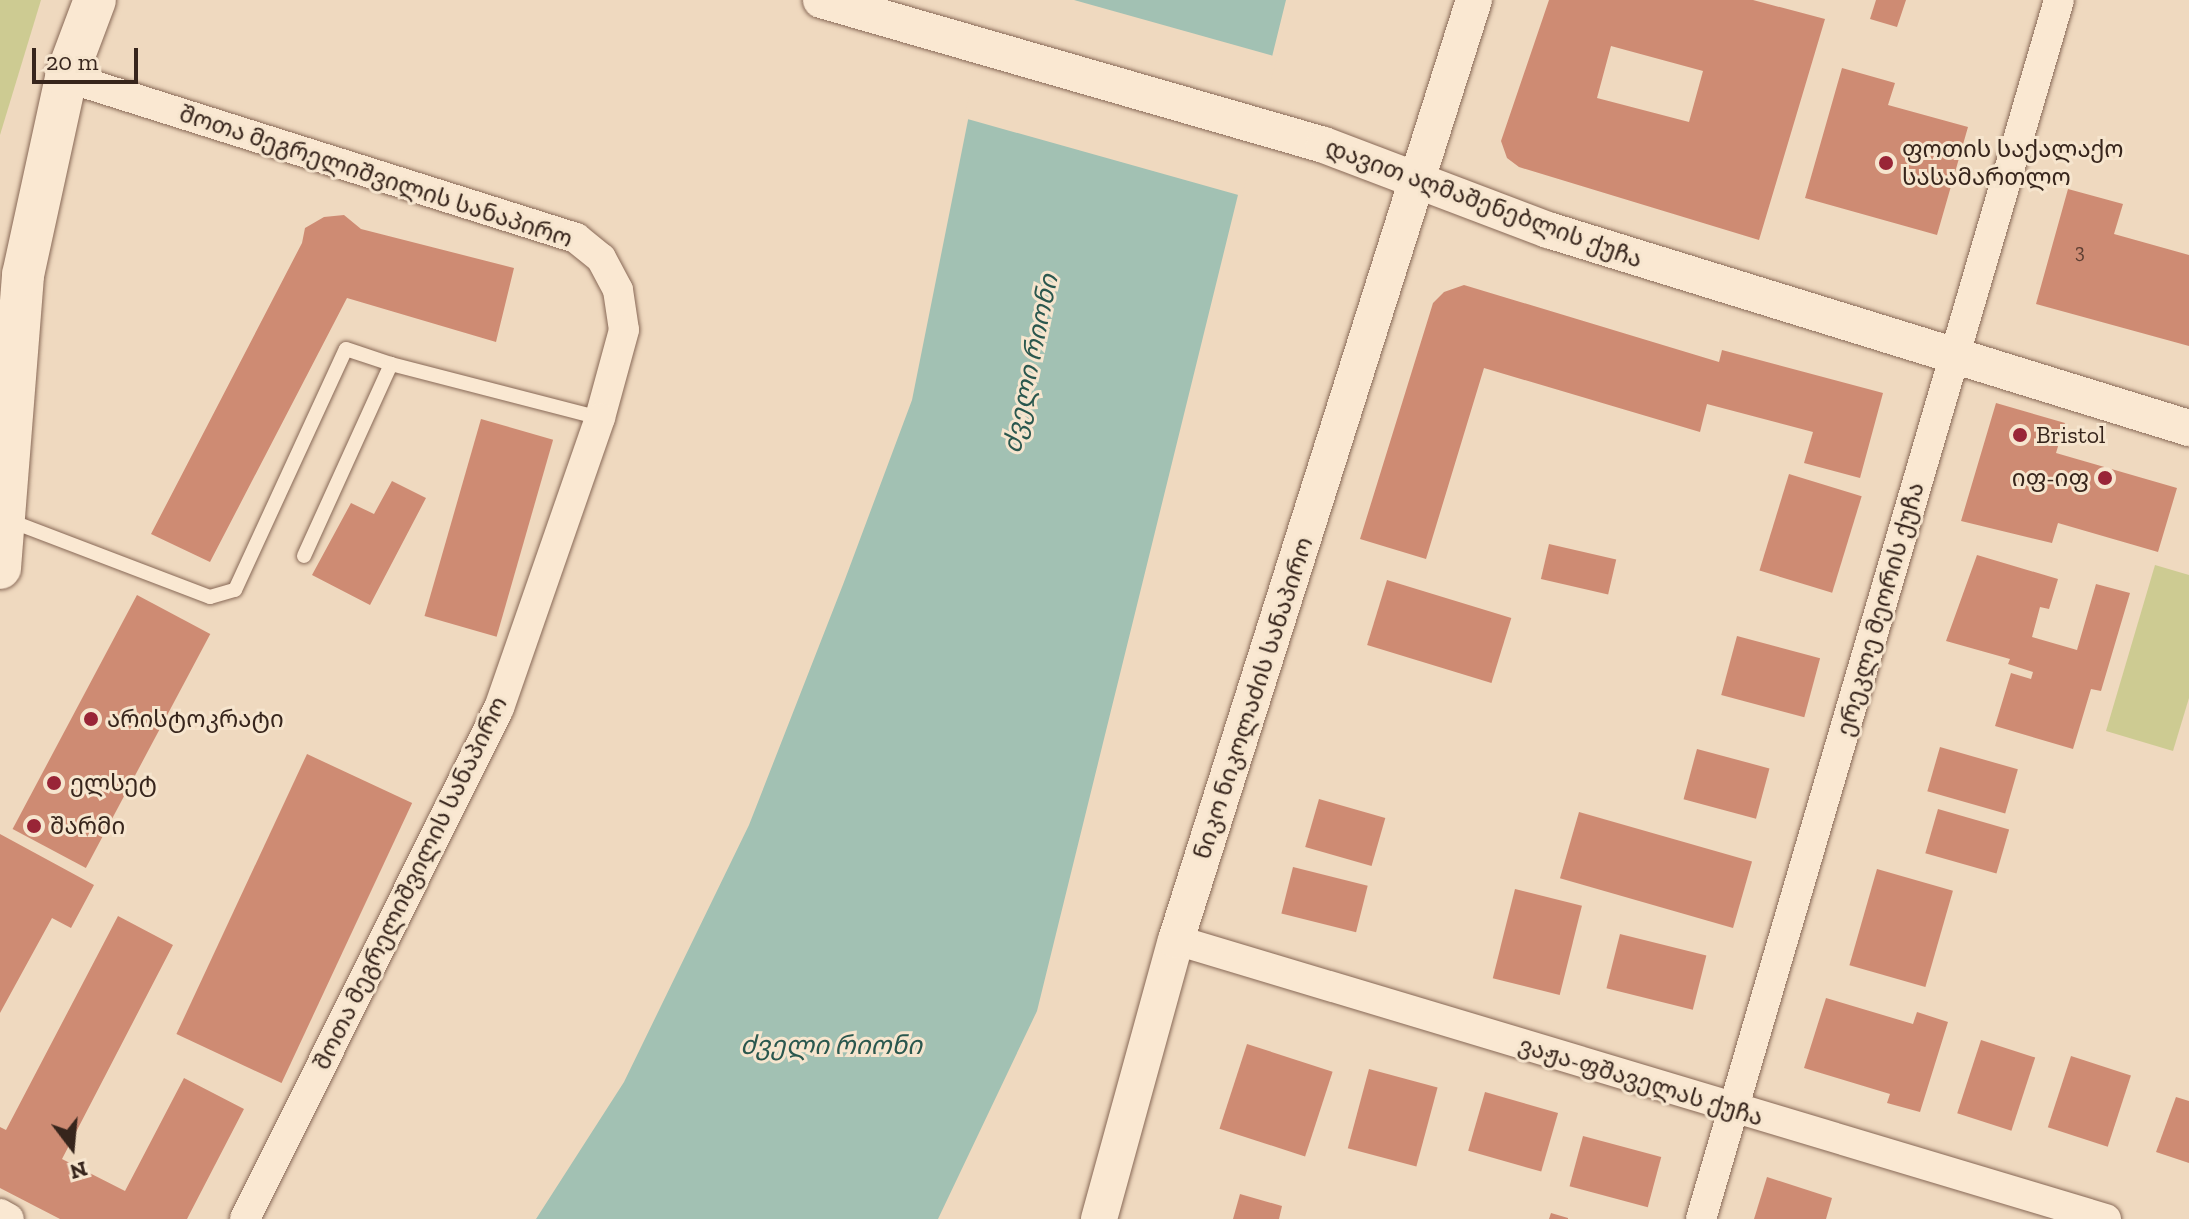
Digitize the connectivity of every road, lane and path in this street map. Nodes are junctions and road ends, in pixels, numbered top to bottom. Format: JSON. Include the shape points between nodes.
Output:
{"nodes":[{"id":1,"x":95,"y":0,"type":"edge"},
{"id":2,"x":821,"y":0,"type":"edge"},
{"id":3,"x":1474,"y":0,"type":"edge"},
{"id":4,"x":2059,"y":0,"type":"edge"},
{"id":5,"x":66,"y":77,"type":"junction"},
{"id":6,"x":1418,"y":180,"type":"junction"},
{"id":7,"x":11,"y":286,"type":"edge"},
{"id":8,"x":1954,"y":357,"type":"junction"},
{"id":9,"x":391,"y":364,"type":"junction"},
{"id":10,"x":600,"y":418,"type":"junction"},
{"id":11,"x":2189,"y":428,"type":"edge"},
{"id":12,"x":2,"y":518,"type":"edge"},
{"id":13,"x":304,"y":556,"type":"dead end"},
{"id":14,"x":0,"y":568,"type":"edge"},
{"id":15,"x":1176,"y":940,"type":"junction"},
{"id":16,"x":1734,"y":1109,"type":"junction"},
{"id":17,"x":0,"y":1214,"type":"edge"},
{"id":18,"x":9,"y":1219,"type":"edge"},
{"id":19,"x":245,"y":1219,"type":"edge"},
{"id":20,"x":1099,"y":1219,"type":"edge"},
{"id":21,"x":1701,"y":1219,"type":"edge"},
{"id":22,"x":2106,"y":1219,"type":"edge"}],
"edges":[{"from":1,"to":5,"type":"main road"},
{"from":2,"to":6,"type":"street","name":"დავით აღმაშენებლის ქუჩა","via":[[1324,145]]},
{"from":3,"to":6,"type":"street","name":"ნიკო ნიკოლაძის სანაპირო"},
{"from":4,"to":8,"type":"street","name":"ერეკლე მეორის ქუჩა"},
{"from":5,"to":7,"type":"main road"},
{"from":5,"to":10,"type":"street","name":"შოთა მეგრელიშვილის სანაპირო","via":[[576,238],[601,258],[618,290],[624,330]]},
{"from":6,"to":8,"type":"street","name":"დავით აღმაშენებლის ქუჩა","via":[[1548,230]]},
{"from":6,"to":15,"type":"street","name":"ნიკო ნიკოლაძის სანაპირო"},
{"from":7,"to":12,"type":"main road"},
{"from":8,"to":11,"type":"street","name":"დავით აღმაშენებლის ქუჩა"},
{"from":8,"to":16,"type":"street","name":"ერეკლე მეორის ქუჩა"},
{"from":9,"to":10,"type":"lane"},
{"from":9,"to":12,"type":"lane","via":[[346,349],[235,590],[210,597]]},
{"from":9,"to":13,"type":"lane"},
{"from":10,"to":19,"type":"street","name":"შოთა მეგრელიშვილის სანაპირო","via":[[499,708]]},
{"from":12,"to":14,"type":"main road"},
{"from":15,"to":16,"type":"street","name":"ვაჟა-ფშაველას ქუჩა"},
{"from":15,"to":20,"type":"street","name":"ნიკო ნიკოლაძის სანაპირო"},
{"from":16,"to":21,"type":"street","name":"ერეკლე მეორის ქუჩა"},
{"from":16,"to":22,"type":"street","name":"ვაჟა-ფშაველას ქუჩა"},
{"from":17,"to":18,"type":"street"}]}
